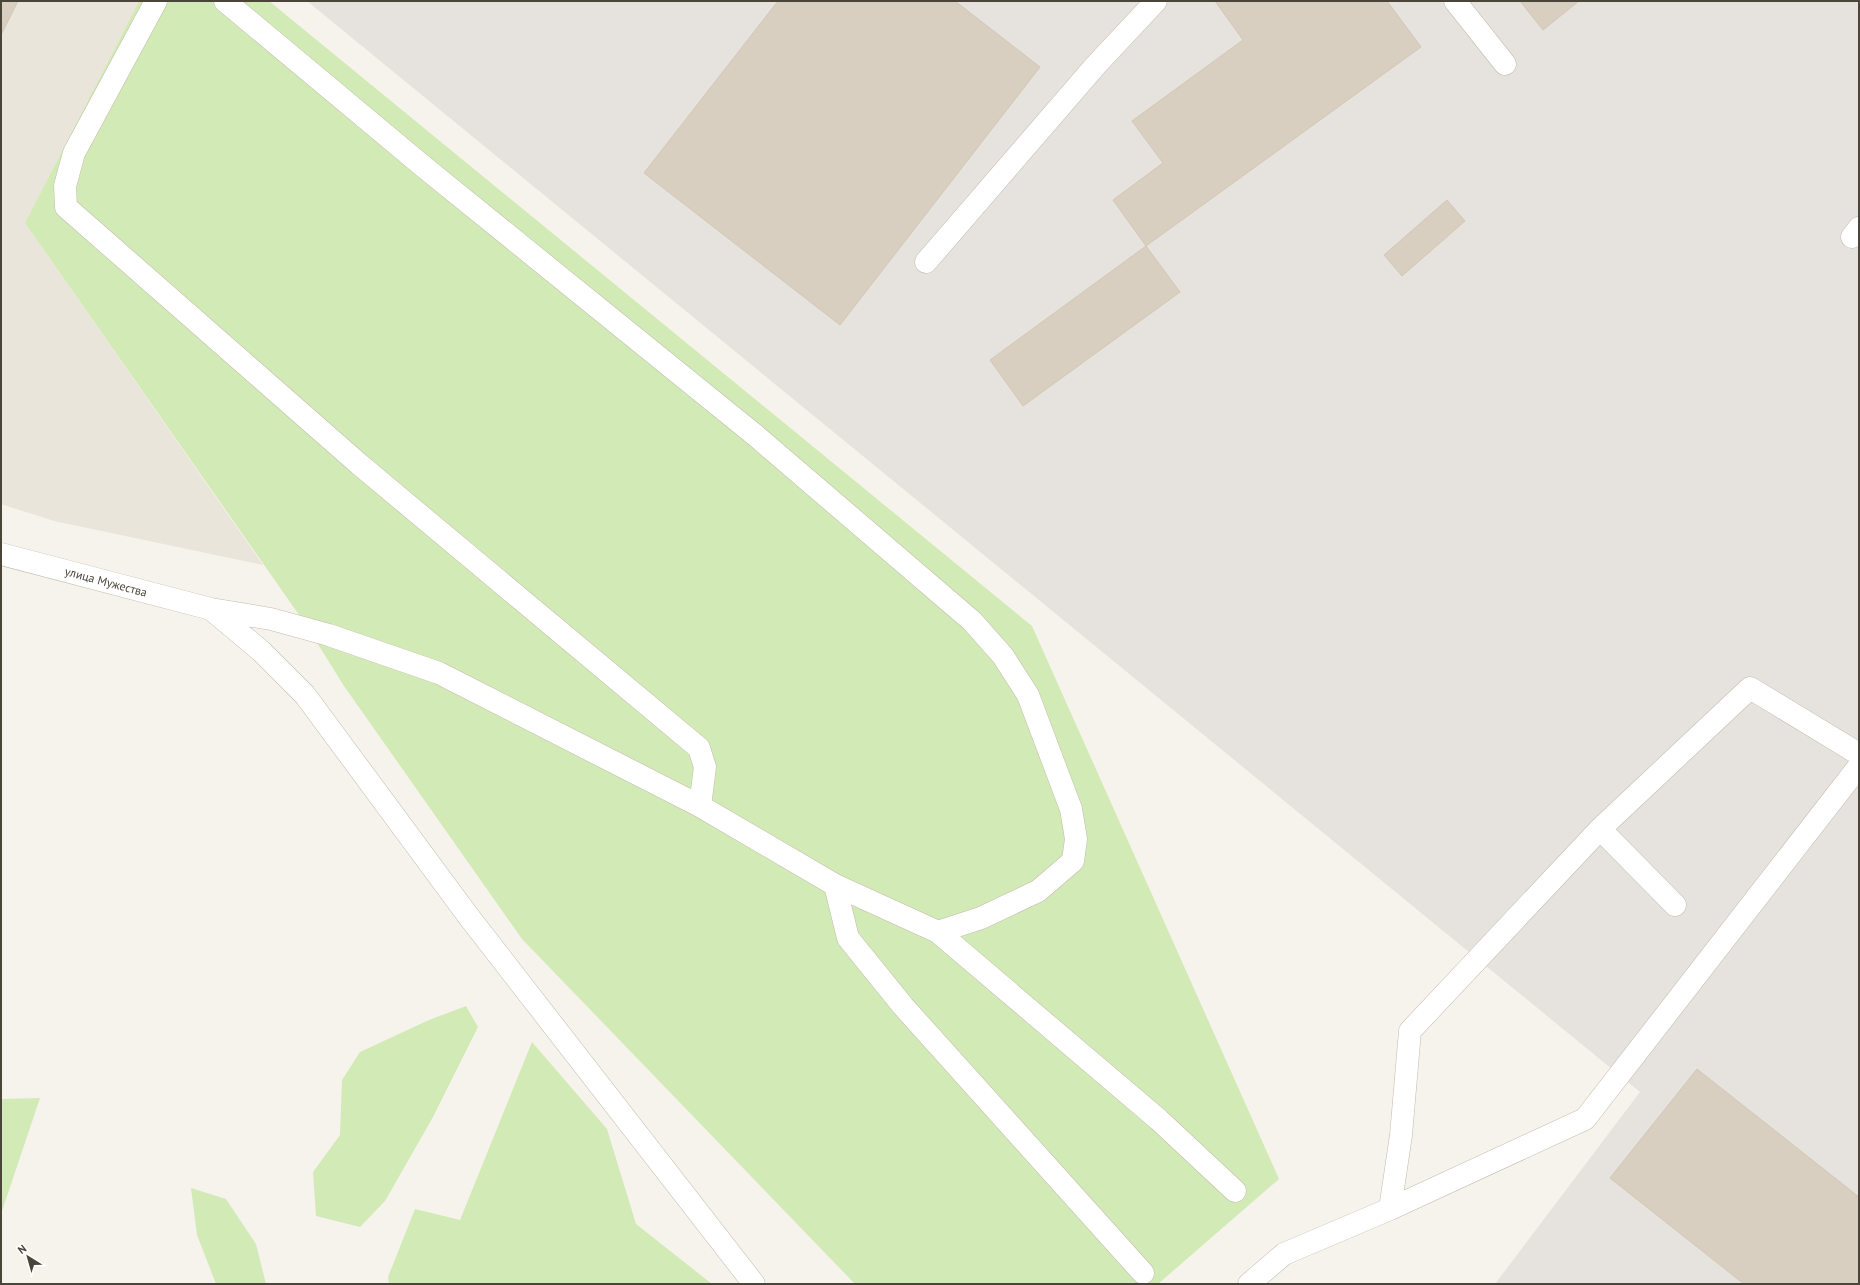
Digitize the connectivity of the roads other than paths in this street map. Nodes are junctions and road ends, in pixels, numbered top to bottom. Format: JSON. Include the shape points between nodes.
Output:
{"nodes":[{"id":1,"x":156,"y":1,"type":"edge"},
{"id":2,"x":225,"y":1,"type":"edge"},
{"id":3,"x":1156,"y":1,"type":"edge"},
{"id":4,"x":1455,"y":1,"type":"edge"},
{"id":5,"x":1505,"y":64,"type":"dead end"},
{"id":6,"x":926,"y":262,"type":"dead end"},
{"id":7,"x":1,"y":554,"type":"edge"},
{"id":8,"x":211,"y":609,"type":"junction"},
{"id":9,"x":1859,"y":754,"type":"edge"},
{"id":10,"x":1859,"y":766,"type":"edge"},
{"id":11,"x":700,"y":806,"type":"junction"},
{"id":12,"x":1600,"y":829,"type":"junction"},
{"id":13,"x":835,"y":885,"type":"junction"},
{"id":14,"x":1675,"y":905,"type":"dead end"},
{"id":15,"x":938,"y":932,"type":"junction"},
{"id":16,"x":1235,"y":1192,"type":"dead end"},
{"id":17,"x":1390,"y":1209,"type":"junction"},
{"id":18,"x":1143,"y":1273,"type":"dead end"},
{"id":19,"x":754,"y":1284,"type":"edge"},
{"id":20,"x":1249,"y":1284,"type":"edge"}],
"edges":[{"from":1,"to":11,"type":"street","via":[[74,153],[65,186],[66,207],[359,464],[699,748],[705,767]]},
{"from":2,"to":15,"type":"street","via":[[755,435],[972,621],[1003,656],[1028,695],[1071,809],[1076,839],[1073,861],[1038,891],[981,918]]},
{"from":3,"to":6,"type":"street","via":[[1096,65]]},
{"from":4,"to":5,"type":"street"},
{"from":7,"to":8,"type":"street","name":"улица Мужества"},
{"from":8,"to":11,"type":"street","name":"улица Мужества","via":[[272,619],[329,635],[440,673]]},
{"from":8,"to":19,"type":"street","via":[[261,651],[305,695],[469,917]]},
{"from":9,"to":12,"type":"street","via":[[1750,688]]},
{"from":10,"to":17,"type":"street","via":[[1585,1119]]},
{"from":11,"to":13,"type":"street","name":"улица Мужества"},
{"from":12,"to":14,"type":"street"},
{"from":12,"to":17,"type":"street","via":[[1410,1031],[1401,1135]]},
{"from":13,"to":15,"type":"street","name":"улица Мужества"},
{"from":13,"to":18,"type":"street","via":[[848,938],[903,1006]]},
{"from":15,"to":16,"type":"street","name":"улица Мужества","via":[[1158,1120]]},
{"from":17,"to":20,"type":"street","via":[[1284,1254]]}]}
